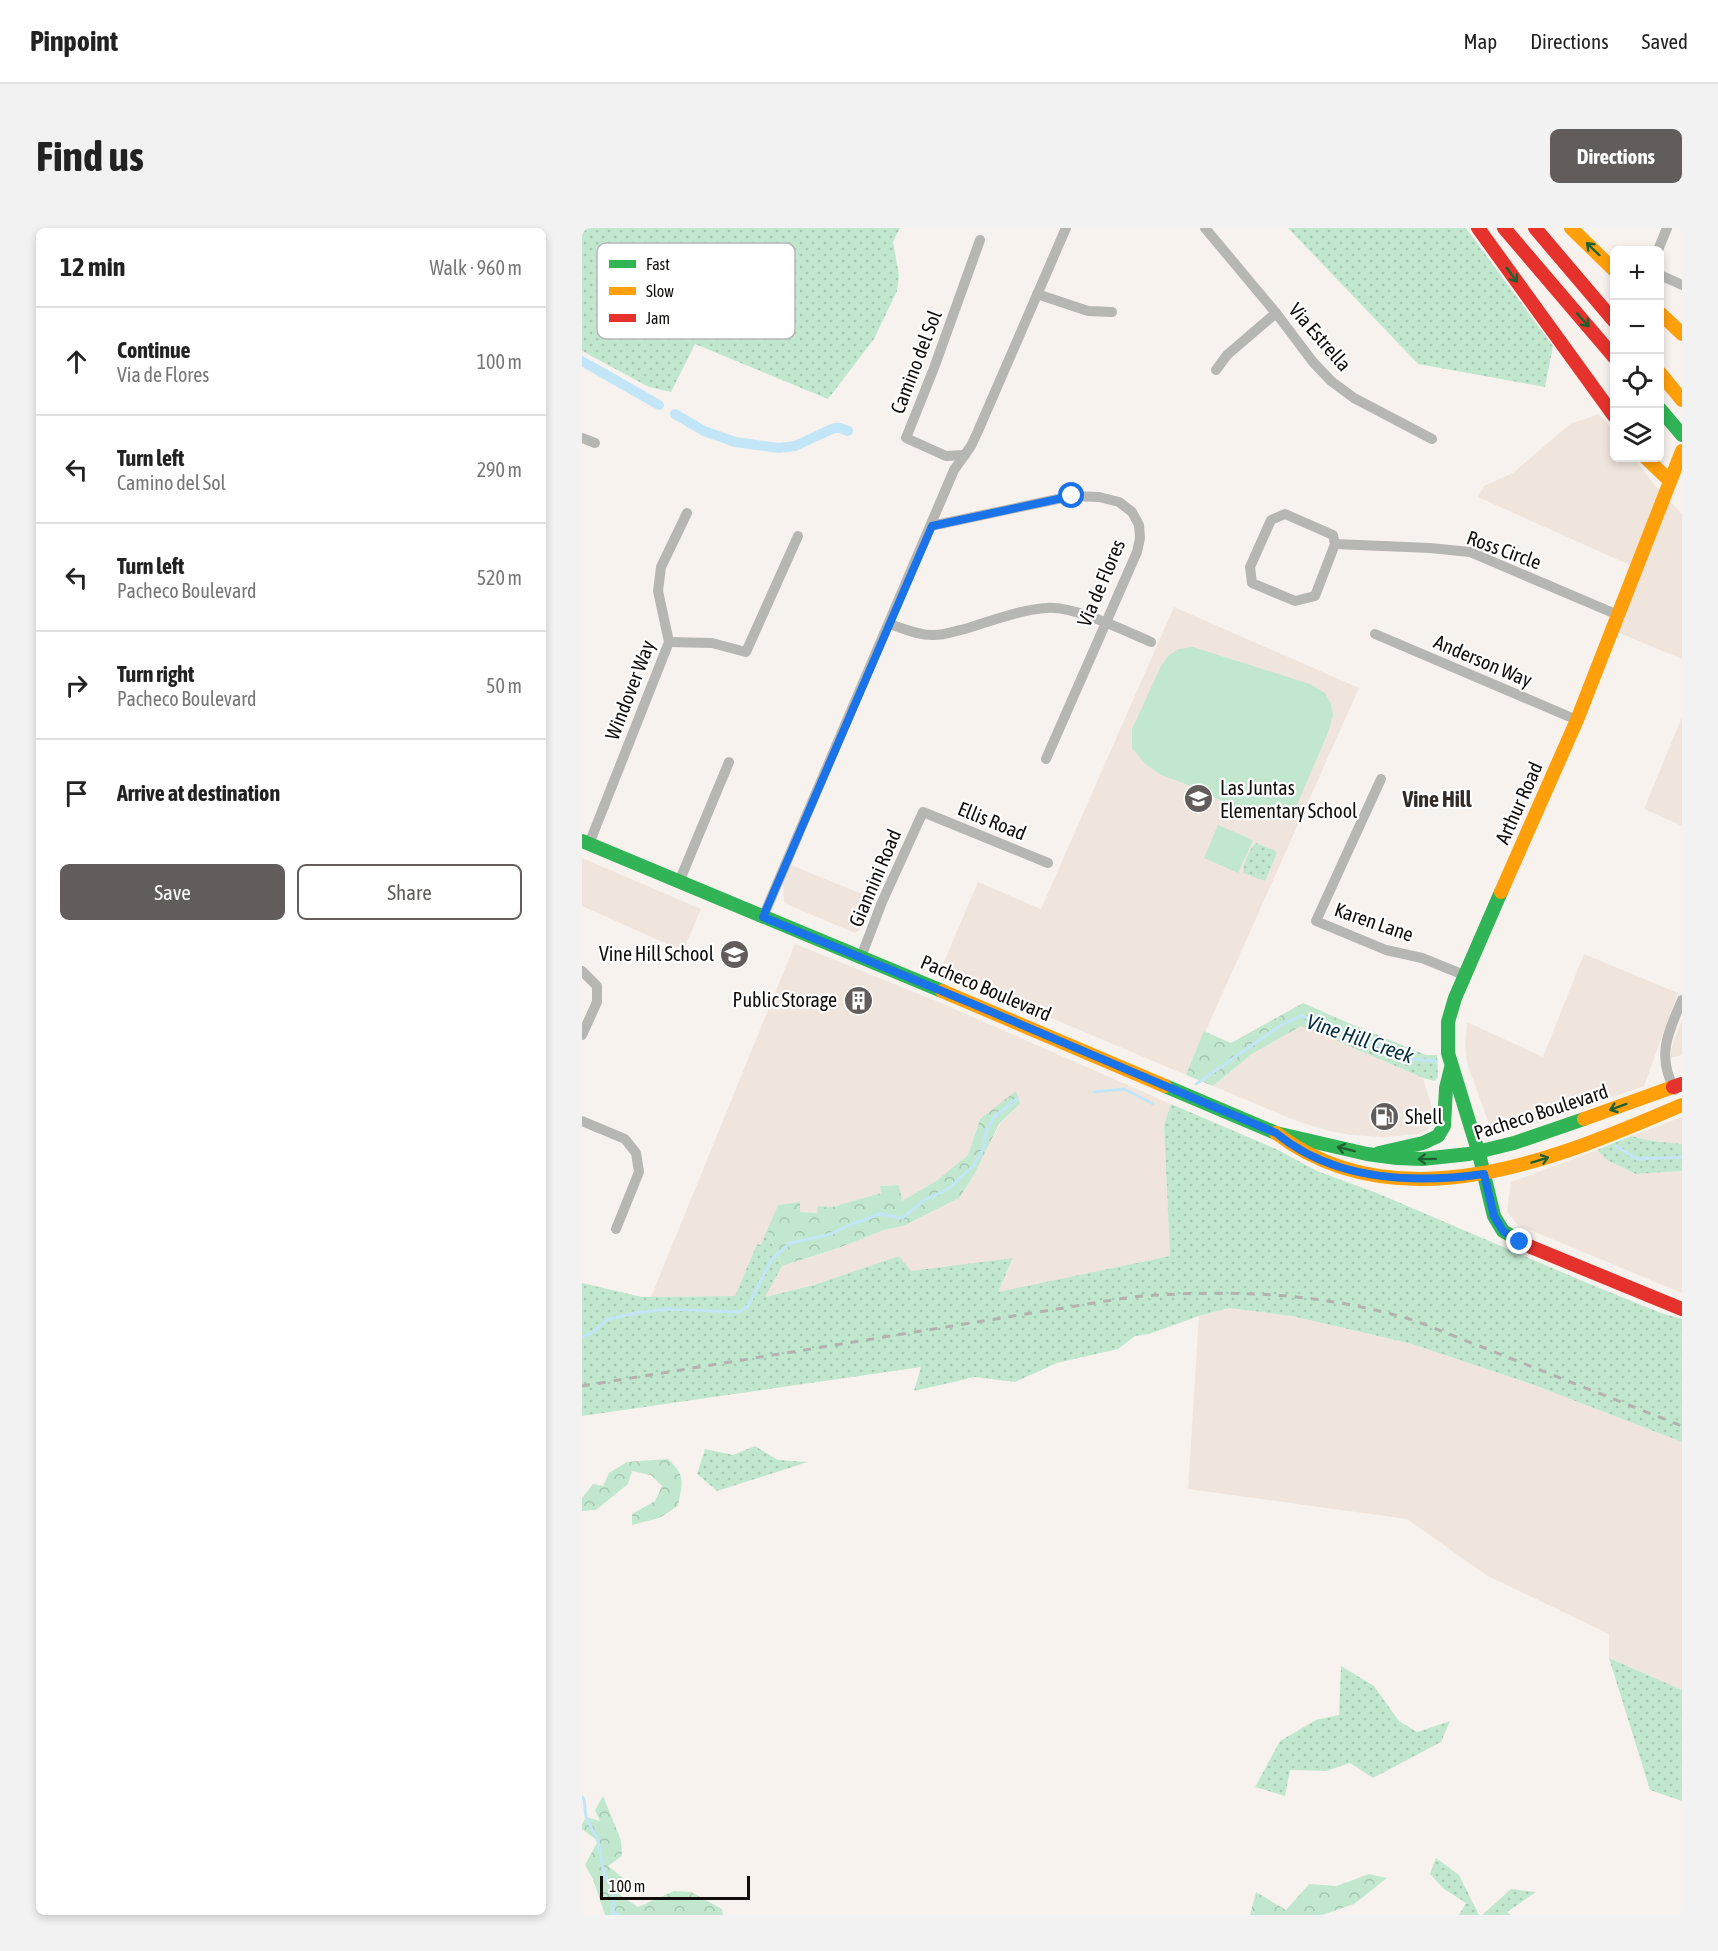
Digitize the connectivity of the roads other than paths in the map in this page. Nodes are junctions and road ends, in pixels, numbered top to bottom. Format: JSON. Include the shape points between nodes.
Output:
{"nodes":[{"id":1,"x":1066,"y":228,"type":"edge"},
{"id":2,"x":1205,"y":228,"type":"edge"},
{"id":3,"x":1478,"y":228,"type":"edge"},
{"id":4,"x":1504,"y":228,"type":"edge"},
{"id":5,"x":1535,"y":228,"type":"edge"},
{"id":6,"x":1571,"y":228,"type":"edge"},
{"id":7,"x":1667,"y":228,"type":"edge"},
{"id":8,"x":980,"y":240,"type":"dead end"},
{"id":9,"x":1660,"y":246,"type":"edge"},
{"id":10,"x":1610,"y":266,"type":"edge"},
{"id":11,"x":1664,"y":277,"type":"edge"},
{"id":12,"x":1682,"y":285,"type":"edge"},
{"id":13,"x":1037,"y":294,"type":"junction"},
{"id":14,"x":1112,"y":312,"type":"dead end"},
{"id":15,"x":1276,"y":313,"type":"junction"},
{"id":16,"x":1610,"y":316,"type":"edge"},
{"id":17,"x":1664,"y":318,"type":"edge"},
{"id":18,"x":1682,"y":334,"type":"edge"},
{"id":19,"x":1611,"y":354,"type":"edge"},
{"id":20,"x":1216,"y":370,"type":"dead end"},
{"id":21,"x":1664,"y":380,"type":"edge"},
{"id":22,"x":1682,"y":400,"type":"edge"},
{"id":23,"x":1610,"y":410,"type":"edge"},
{"id":24,"x":1664,"y":415,"type":"edge"},
{"id":25,"x":1682,"y":435,"type":"edge"},
{"id":26,"x":582,"y":438,"type":"edge"},
{"id":27,"x":1432,"y":439,"type":"dead end"},
{"id":28,"x":595,"y":443,"type":"dead end"},
{"id":29,"x":1682,"y":451,"type":"edge"},
{"id":30,"x":965,"y":455,"type":"junction"},
{"id":31,"x":1650,"y":462,"type":"edge"},
{"id":32,"x":1670,"y":481,"type":"junction"},
{"id":33,"x":687,"y":513,"type":"dead end"},
{"id":34,"x":932,"y":526,"type":"junction"},
{"id":35,"x":798,"y":536,"type":"dead end"},
{"id":36,"x":1335,"y":544,"type":"junction"},
{"id":37,"x":1618,"y":615,"type":"junction"},
{"id":38,"x":1105,"y":622,"type":"junction"},
{"id":39,"x":889,"y":624,"type":"junction"},
{"id":40,"x":1375,"y":634,"type":"dead end"},
{"id":41,"x":669,"y":642,"type":"junction"},
{"id":42,"x":1151,"y":642,"type":"dead end"},
{"id":43,"x":1576,"y":720,"type":"junction"},
{"id":44,"x":1046,"y":759,"type":"dead end"},
{"id":45,"x":729,"y":762,"type":"dead end"},
{"id":46,"x":1381,"y":779,"type":"dead end"},
{"id":47,"x":923,"y":812,"type":"joint"},
{"id":48,"x":585,"y":843,"type":"edge"},
{"id":49,"x":1048,"y":863,"type":"dead end"},
{"id":50,"x":679,"y":882,"type":"junction"},
{"id":51,"x":763,"y":917,"type":"junction"},
{"id":52,"x":861,"y":957,"type":"junction"},
{"id":53,"x":582,"y":971,"type":"edge"},
{"id":54,"x":1464,"y":975,"type":"junction"},
{"id":55,"x":1682,"y":1000,"type":"edge"},
{"id":56,"x":582,"y":1035,"type":"edge"},
{"id":57,"x":1451,"y":1068,"type":"junction"},
{"id":58,"x":1678,"y":1086,"type":"edge"},
{"id":59,"x":1682,"y":1103,"type":"edge"},
{"id":60,"x":582,"y":1121,"type":"edge"},
{"id":61,"x":1276,"y":1133,"type":"junction"},
{"id":62,"x":1375,"y":1154,"type":"junction"},
{"id":63,"x":1479,"y":1154,"type":"junction"},
{"id":64,"x":1484,"y":1174,"type":"junction"},
{"id":65,"x":616,"y":1229,"type":"dead end"},
{"id":66,"x":1682,"y":1309,"type":"edge"}],
"edges":[{"from":1,"to":13,"type":"street"},
{"from":2,"to":15,"type":"street","name":"Via Estrella"},
{"from":3,"to":23,"type":"main road","one_way":true},
{"from":4,"to":19,"type":"main road","one_way":true},
{"from":5,"to":16,"type":"main road"},
{"from":10,"to":6,"type":"main road","one_way":true},
{"from":7,"to":9,"type":"street"},
{"from":8,"to":30,"type":"street","name":"Camino del Sol","via":[[906,438],[946,456]]},
{"from":11,"to":12,"type":"street"},
{"from":13,"to":14,"type":"street","via":[[1088,311]]},
{"from":13,"to":30,"type":"street"},
{"from":15,"to":20,"type":"street","via":[[1227,355]]},
{"from":15,"to":27,"type":"street","name":"Via Estrella","via":[[1331,381],[1354,398]]},
{"from":17,"to":18,"type":"main road"},
{"from":21,"to":22,"type":"main road"},
{"from":24,"to":25,"type":"main road"},
{"from":26,"to":28,"type":"street"},
{"from":29,"to":32,"type":"main road","name":"Arthur Road"},
{"from":30,"to":34,"type":"street","via":[[954,470]]},
{"from":31,"to":32,"type":"main road"},
{"from":32,"to":37,"type":"main road","name":"Arthur Road"},
{"from":33,"to":41,"type":"street","name":"Windover Way","via":[[661,567],[658,591]]},
{"from":34,"to":38,"type":"street","name":"Via de Flores","via":[[1072,496],[1119,502],[1139,525],[1140,538]]},
{"from":34,"to":39,"type":"street"},
{"from":35,"to":41,"type":"street","via":[[746,652],[712,643]]},
{"from":36,"to":36,"type":"street","via":[[1333,535],[1285,514],[1271,520],[1250,567],[1252,583],[1295,601],[1315,596]]},
{"from":36,"to":37,"type":"street","name":"Ross Circle","via":[[1470,552]]},
{"from":37,"to":43,"type":"main road","name":"Arthur Road"},
{"from":38,"to":39,"type":"street","via":[[1048,608],[933,636]]},
{"from":38,"to":42,"type":"street"},
{"from":38,"to":44,"type":"street","name":"Via de Flores"},
{"from":39,"to":51,"type":"street"},
{"from":40,"to":43,"type":"street","name":"Anderson Way"},
{"from":41,"to":48,"type":"street","name":"Windover Way"},
{"from":43,"to":54,"type":"main road","name":"Arthur Road"},
{"from":45,"to":50,"type":"street"},
{"from":46,"to":54,"type":"street","name":"Karen Lane","via":[[1316,921],[1386,950],[1422,958]]},
{"from":47,"to":49,"type":"street","name":"Ellis Road"},
{"from":47,"to":52,"type":"street","name":"Giannini Road"},
{"from":48,"to":50,"type":"main road","name":"Pacheco Boulevard"},
{"from":50,"to":51,"type":"main road","name":"Pacheco Boulevard"},
{"from":51,"to":52,"type":"main road","name":"Pacheco Boulevard"},
{"from":52,"to":61,"type":"main road","name":"Pacheco Boulevard"},
{"from":53,"to":56,"type":"street","via":[[597,986],[597,1002]]},
{"from":54,"to":57,"type":"main road","name":"Arthur Road","via":[[1448,1022]]},
{"from":55,"to":58,"type":"street","via":[[1664,1047],[1665,1060]]},
{"from":57,"to":62,"type":"main road","via":[[1444,1126],[1438,1136]]},
{"from":57,"to":63,"type":"main road","name":"Arthur Road"},
{"from":58,"to":59,"type":"street"},
{"from":58,"to":63,"type":"main road","name":"Pacheco Boulevard","one_way":true},
{"from":64,"to":59,"type":"main road","name":"Pacheco Boulevard","one_way":true,"via":[[1581,1147]]},
{"from":60,"to":65,"type":"street","via":[[626,1139],[636,1153],[639,1172]]},
{"from":62,"to":61,"type":"main road","name":"Pacheco Boulevard","one_way":true},
{"from":61,"to":64,"type":"main road","name":"Pacheco Boulevard","via":[[1292,1147],[1357,1172],[1397,1178]]},
{"from":63,"to":62,"type":"main road","name":"Pacheco Boulevard","one_way":true,"via":[[1426,1159]]},
{"from":63,"to":64,"type":"main road","name":"Arthur Road"},
{"from":64,"to":66,"type":"main road","via":[[1494,1216],[1505,1232],[1520,1242]]}]}
